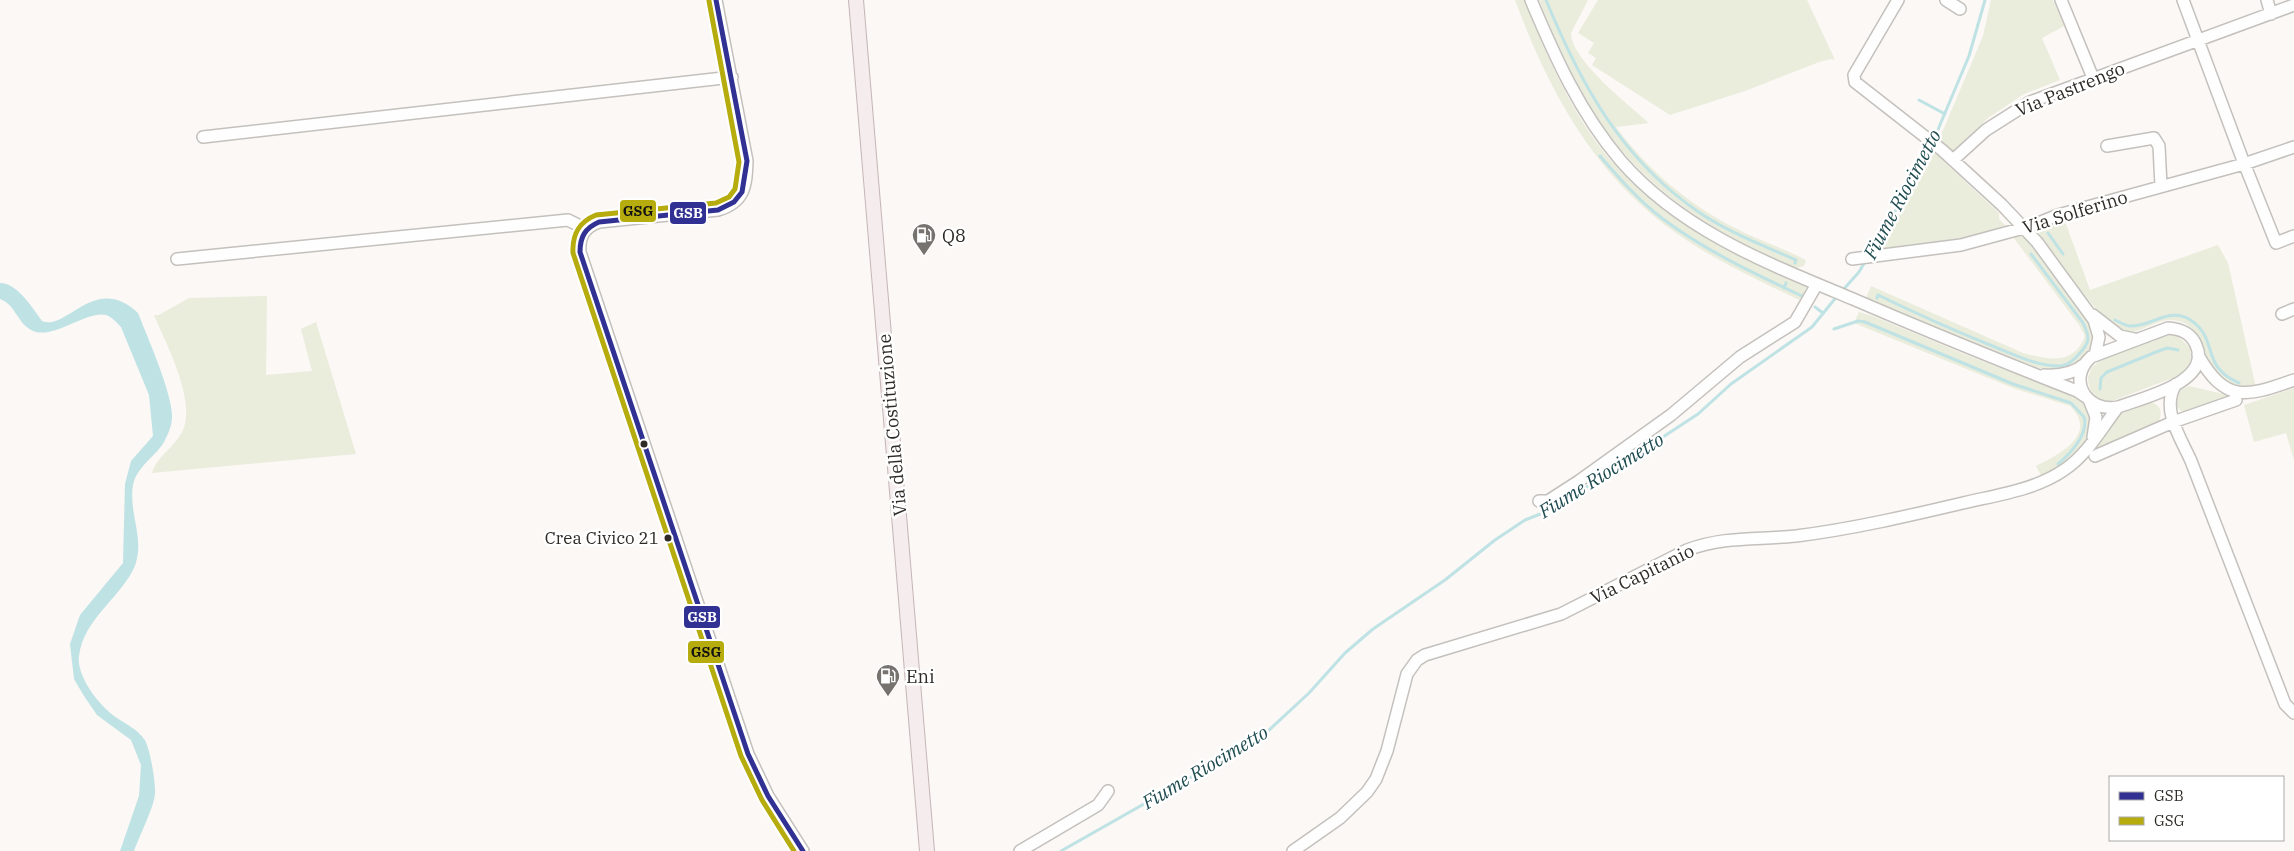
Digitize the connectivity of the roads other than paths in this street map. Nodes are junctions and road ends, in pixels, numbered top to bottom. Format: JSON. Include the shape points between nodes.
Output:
{"nodes":[{"id":1,"x":716,"y":0,"type":"edge"},
{"id":2,"x":856,"y":0,"type":"edge"},
{"id":3,"x":1531,"y":0,"type":"edge"},
{"id":4,"x":1898,"y":0,"type":"edge"},
{"id":5,"x":1946,"y":0,"type":"edge"},
{"id":6,"x":2061,"y":0,"type":"edge"},
{"id":7,"x":2183,"y":0,"type":"edge"},
{"id":8,"x":2267,"y":0,"type":"edge"},
{"id":9,"x":2294,"y":5,"type":"edge"},
{"id":10,"x":1960,"y":9,"type":"dead end"},
{"id":11,"x":2272,"y":14,"type":"junction"},
{"id":12,"x":2199,"y":39,"type":"junction"},
{"id":13,"x":732,"y":77,"type":"junction"},
{"id":14,"x":2093,"y":78,"type":"junction"},
{"id":15,"x":203,"y":137,"type":"dead end"},
{"id":16,"x":2107,"y":146,"type":"dead end"},
{"id":17,"x":2294,"y":147,"type":"edge"},
{"id":18,"x":1953,"y":160,"type":"junction"},
{"id":19,"x":2244,"y":164,"type":"junction"},
{"id":20,"x":2161,"y":186,"type":"junction"},
{"id":21,"x":2024,"y":228,"type":"junction"},
{"id":22,"x":586,"y":229,"type":"junction"},
{"id":23,"x":2294,"y":236,"type":"edge"},
{"id":24,"x":177,"y":259,"type":"dead end"},
{"id":25,"x":1852,"y":259,"type":"dead end"},
{"id":26,"x":1817,"y":284,"type":"junction"},
{"id":27,"x":2294,"y":309,"type":"edge"},
{"id":28,"x":2088,"y":310,"type":"junction"},
{"id":29,"x":2282,"y":314,"type":"dead end"},
{"id":30,"x":2135,"y":339,"type":"junction"},
{"id":31,"x":2095,"y":355,"type":"junction"},
{"id":32,"x":2198,"y":355,"type":"junction"},
{"id":33,"x":2085,"y":364,"type":"junction"},
{"id":34,"x":2032,"y":374,"type":"junction"},
{"id":35,"x":2294,"y":380,"type":"edge"},
{"id":36,"x":2176,"y":384,"type":"junction"},
{"id":37,"x":2148,"y":396,"type":"junction"},
{"id":38,"x":2088,"y":399,"type":"junction"},
{"id":39,"x":2236,"y":400,"type":"dead end"},
{"id":40,"x":2118,"y":407,"type":"junction"},
{"id":41,"x":2172,"y":418,"type":"junction"},
{"id":42,"x":2092,"y":442,"type":"junction"},
{"id":43,"x":2094,"y":456,"type":"dead end"},
{"id":44,"x":1539,"y":501,"type":"dead end"},
{"id":45,"x":2294,"y":713,"type":"edge"},
{"id":46,"x":1108,"y":791,"type":"dead end"},
{"id":47,"x":803,"y":851,"type":"edge"},
{"id":48,"x":927,"y":851,"type":"edge"},
{"id":49,"x":1020,"y":851,"type":"edge"},
{"id":50,"x":1293,"y":851,"type":"edge"}],
"edges":[{"from":1,"to":13,"type":"street"},
{"from":2,"to":48,"type":"main road","name":"Via della Costituzione"},
{"from":3,"to":26,"type":"street","via":[[1556,58],[1585,112],[1638,178],[1674,210],[1709,233],[1760,260]]},
{"from":4,"to":18,"type":"street","via":[[1854,75],[1855,82]]},
{"from":5,"to":10,"type":"street"},
{"from":6,"to":14,"type":"street"},
{"from":7,"to":12,"type":"street"},
{"from":8,"to":11,"type":"street"},
{"from":9,"to":11,"type":"street","name":"Via Pastrengo"},
{"from":11,"to":12,"type":"street","name":"Via Pastrengo"},
{"from":12,"to":14,"type":"street","name":"Via Pastrengo"},
{"from":12,"to":19,"type":"street"},
{"from":13,"to":15,"type":"street"},
{"from":13,"to":22,"type":"street","via":[[747,161],[746,177],[738,201],[718,210],[612,220]]},
{"from":14,"to":18,"type":"street","name":"Via Pastrengo","via":[[2017,109],[1986,130]]},
{"from":16,"to":20,"type":"street","via":[[2154,138],[2159,146]]},
{"from":17,"to":19,"type":"street","name":"Via Solferino"},
{"from":18,"to":21,"type":"street"},
{"from":19,"to":20,"type":"street","name":"Via Solferino"},
{"from":19,"to":23,"type":"street","via":[[2276,243]]},
{"from":20,"to":21,"type":"street","name":"Via Solferino"},
{"from":21,"to":25,"type":"street","name":"Via Solferino","via":[[1961,245]]},
{"from":21,"to":28,"type":"street"},
{"from":22,"to":24,"type":"street","via":[[568,220]]},
{"from":22,"to":47,"type":"street","via":[[580,241],[584,265],[737,724],[756,774]]},
{"from":26,"to":34,"type":"street"},
{"from":26,"to":44,"type":"street","via":[[1795,322],[1740,357],[1671,415],[1579,481],[1548,501]]},
{"from":27,"to":29,"type":"street"},
{"from":28,"to":30,"type":"street","via":[[2113,332]]},
{"from":28,"to":31,"type":"street","via":[[2100,337]]},
{"from":30,"to":31,"type":"street"},
{"from":30,"to":32,"type":"street","via":[[2162,329],[2177,328],[2192,339]]},
{"from":31,"to":33,"type":"street"},
{"from":32,"to":35,"type":"street","via":[[2217,382],[2236,392],[2251,394]]},
{"from":32,"to":36,"type":"street","via":[[2194,372]]},
{"from":33,"to":34,"type":"street","via":[[2065,374]]},
{"from":33,"to":38,"type":"street","via":[[2080,382]]},
{"from":34,"to":38,"type":"street"},
{"from":36,"to":37,"type":"street"},
{"from":36,"to":41,"type":"street","via":[[2171,392]]},
{"from":37,"to":40,"type":"street"},
{"from":37,"to":41,"type":"street","via":[[2161,401]]},
{"from":38,"to":40,"type":"street","via":[[2105,408]]},
{"from":38,"to":42,"type":"street","via":[[2096,424]]},
{"from":39,"to":41,"type":"street"},
{"from":40,"to":42,"type":"street","name":"Via Capitanio"},
{"from":41,"to":43,"type":"street"},
{"from":41,"to":45,"type":"street","via":[[2285,704]]},
{"from":42,"to":50,"type":"street","name":"Via Capitanio","via":[[2064,471],[2026,488],[1840,530],[1708,542],[1561,614],[1425,656],[1412,665],[1407,674],[1387,751],[1376,779],[1340,818]]},
{"from":46,"to":49,"type":"street","via":[[1098,805]]}]}
